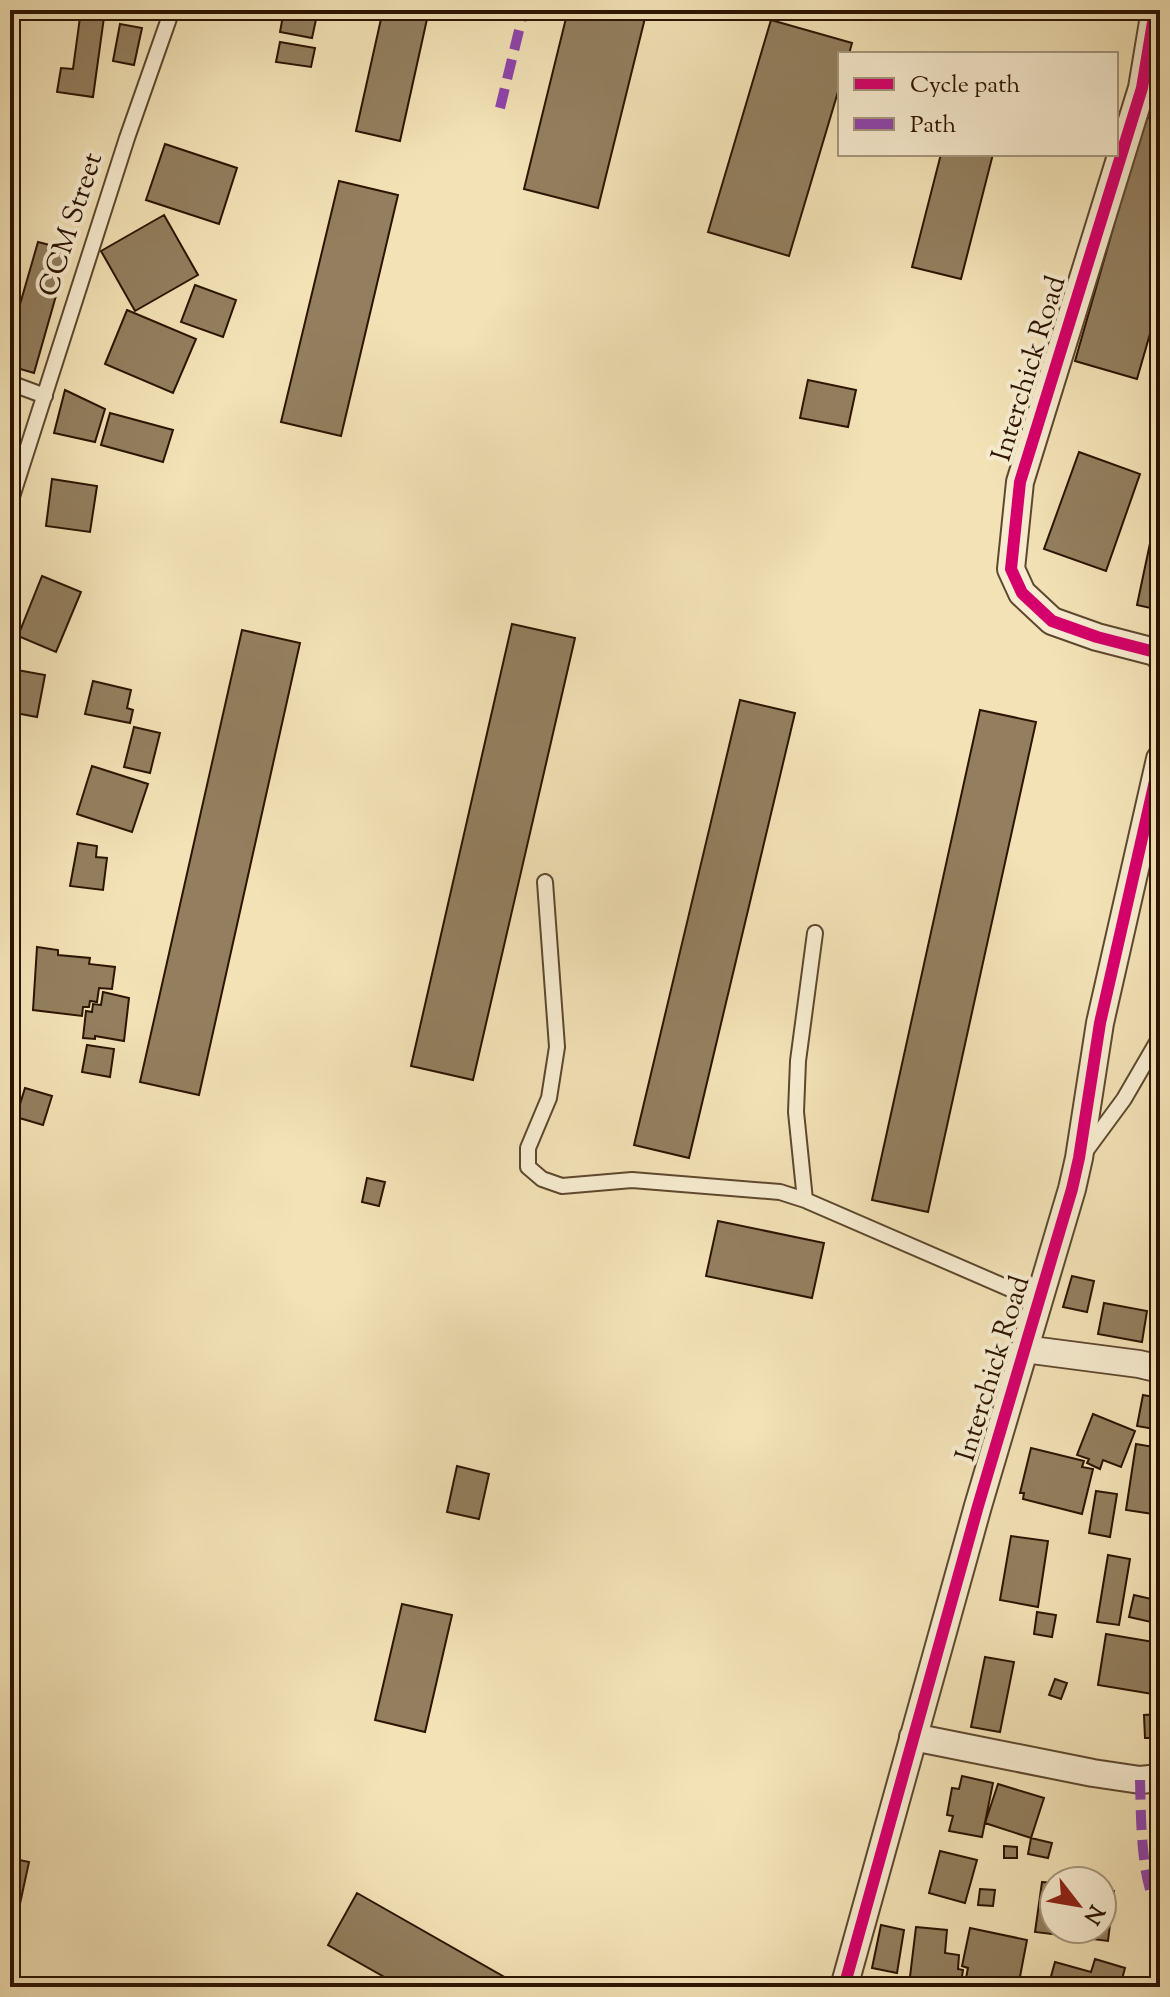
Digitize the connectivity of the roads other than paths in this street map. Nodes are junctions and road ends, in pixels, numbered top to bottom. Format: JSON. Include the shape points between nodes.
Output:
{"nodes":[{"id":1,"x":172,"y":10,"type":"edge"},
{"id":2,"x":1155,"y":10,"type":"edge"},
{"id":3,"x":10,"y":383,"type":"edge"},
{"id":4,"x":45,"y":396,"type":"junction"},
{"id":5,"x":10,"y":503,"type":"edge"},
{"id":6,"x":1160,"y":657,"type":"edge"},
{"id":7,"x":1160,"y":759,"type":"edge"},
{"id":8,"x":545,"y":882,"type":"dead end"},
{"id":9,"x":815,"y":933,"type":"dead end"},
{"id":10,"x":1160,"y":1037,"type":"edge"},
{"id":11,"x":1079,"y":1158,"type":"junction"},
{"id":12,"x":805,"y":1200,"type":"junction"},
{"id":13,"x":1038,"y":1301,"type":"junction"},
{"id":14,"x":1024,"y":1349,"type":"junction"},
{"id":15,"x":1160,"y":1369,"type":"edge"},
{"id":16,"x":913,"y":1737,"type":"junction"},
{"id":17,"x":1160,"y":1778,"type":"edge"},
{"id":18,"x":844,"y":1987,"type":"edge"}],
"edges":[{"from":1,"to":4,"type":"lane","name":"CCM Street"},
{"from":2,"to":6,"type":"street","name":"Interchick Road","via":[[1142,88],[1020,482],[1011,569],[1022,593],[1052,621]]},
{"from":3,"to":4,"type":"lane"},
{"from":4,"to":5,"type":"lane","name":"CCM Street"},
{"from":7,"to":11,"type":"street","name":"Interchick Road","via":[[1100,1023]]},
{"from":8,"to":12,"type":"lane","via":[[557,1047],[549,1098],[528,1148],[528,1167],[562,1186],[632,1180],[780,1192]]},
{"from":9,"to":12,"type":"lane","via":[[796,1112]]},
{"from":10,"to":11,"type":"lane","via":[[1124,1099]]},
{"from":11,"to":13,"type":"street","name":"Interchick Road"},
{"from":12,"to":13,"type":"lane"},
{"from":13,"to":14,"type":"street","name":"Interchick Road"},
{"from":14,"to":15,"type":"street"},
{"from":14,"to":16,"type":"street","name":"Interchick Road"},
{"from":16,"to":17,"type":"street","via":[[1093,1773]]},
{"from":16,"to":18,"type":"street","name":"Interchick Road"}]}
